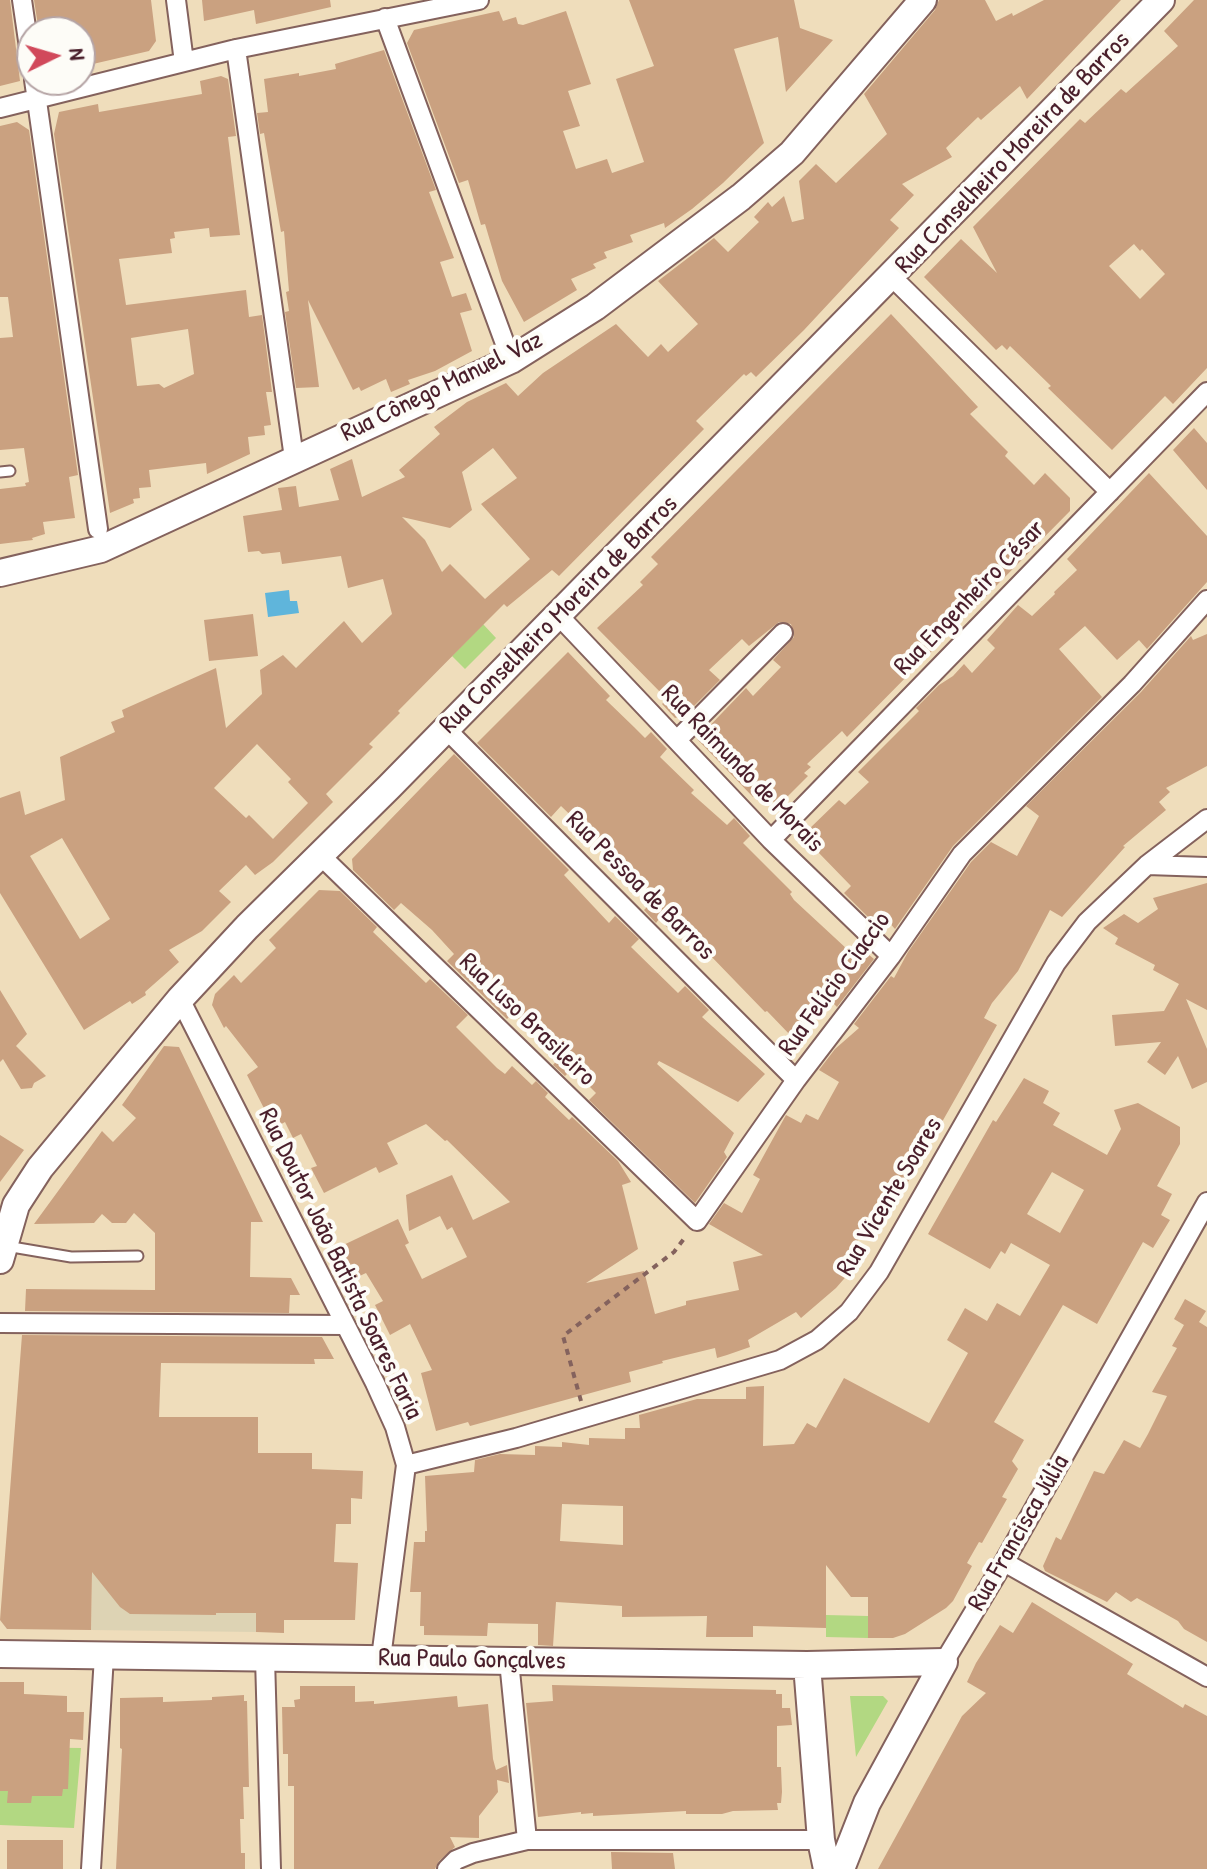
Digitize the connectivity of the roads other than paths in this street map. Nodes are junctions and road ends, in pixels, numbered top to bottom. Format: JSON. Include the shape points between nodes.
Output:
{"nodes":[{"id":1,"x":176,"y":0,"type":"edge"},
{"id":2,"x":479,"y":0,"type":"edge"},
{"id":3,"x":923,"y":0,"type":"edge"},
{"id":4,"x":1161,"y":0,"type":"edge"},
{"id":5,"x":385,"y":18,"type":"junction"},
{"id":6,"x":236,"y":49,"type":"junction"},
{"id":7,"x":184,"y":62,"type":"junction"},
{"id":8,"x":96,"y":78,"type":"edge"},
{"id":9,"x":22,"y":96,"type":"edge"},
{"id":10,"x":36,"y":96,"type":"edge"},
{"id":11,"x":0,"y":108,"type":"edge"},
{"id":12,"x":892,"y":277,"type":"junction"},
{"id":13,"x":511,"y":360,"type":"junction"},
{"id":14,"x":1207,"y":392,"type":"edge"},
{"id":15,"x":294,"y":458,"type":"junction"},
{"id":16,"x":1110,"y":492,"type":"junction"},
{"id":17,"x":98,"y":529,"type":"dead end"},
{"id":18,"x":0,"y":573,"type":"edge"},
{"id":19,"x":1207,"y":600,"type":"edge"},
{"id":20,"x":558,"y":615,"type":"junction"},
{"id":21,"x":783,"y":633,"type":"dead end"},
{"id":22,"x":446,"y":729,"type":"junction"},
{"id":23,"x":678,"y":739,"type":"junction"},
{"id":24,"x":1207,"y":819,"type":"edge"},
{"id":25,"x":771,"y":840,"type":"junction"},
{"id":26,"x":321,"y":856,"type":"junction"},
{"id":27,"x":1147,"y":865,"type":"junction"},
{"id":28,"x":1207,"y":867,"type":"edge"},
{"id":29,"x":891,"y":956,"type":"junction"},
{"id":30,"x":180,"y":999,"type":"junction"},
{"id":31,"x":796,"y":1080,"type":"junction"},
{"id":32,"x":1207,"y":1202,"type":"edge"},
{"id":33,"x":697,"y":1221,"type":"joint"},
{"id":34,"x":1,"y":1253,"type":"edge"},
{"id":35,"x":138,"y":1256,"type":"dead end"},
{"id":36,"x":0,"y":1323,"type":"edge"},
{"id":37,"x":345,"y":1325,"type":"junction"},
{"id":38,"x":406,"y":1465,"type":"junction"},
{"id":39,"x":1004,"y":1562,"type":"junction"},
{"id":40,"x":0,"y":1654,"type":"edge"},
{"id":41,"x":104,"y":1656,"type":"junction"},
{"id":42,"x":265,"y":1658,"type":"junction"},
{"id":43,"x":381,"y":1658,"type":"junction"},
{"id":44,"x":509,"y":1661,"type":"junction"},
{"id":45,"x":944,"y":1662,"type":"junction"},
{"id":46,"x":807,"y":1665,"type":"junction"},
{"id":47,"x":1207,"y":1677,"type":"edge"},
{"id":48,"x":817,"y":1795,"type":"junction"},
{"id":49,"x":867,"y":1803,"type":"junction"},
{"id":50,"x":527,"y":1840,"type":"junction"},
{"id":51,"x":821,"y":1840,"type":"junction"},
{"id":52,"x":91,"y":1869,"type":"edge"},
{"id":53,"x":271,"y":1869,"type":"edge"},
{"id":54,"x":447,"y":1869,"type":"edge"},
{"id":55,"x":827,"y":1869,"type":"edge"},
{"id":56,"x":841,"y":1869,"type":"edge"}],
"edges":[{"from":1,"to":7,"type":"street"},
{"from":2,"to":5,"type":"street"},
{"from":3,"to":13,"type":"street","name":"Rua Cônego Manuel Vaz","via":[[792,153],[595,307]]},
{"from":4,"to":12,"type":"street","name":"Rua Conselheiro Moreira de Barros"},
{"from":5,"to":6,"type":"street"},
{"from":5,"to":13,"type":"street"},
{"from":6,"to":7,"type":"street"},
{"from":6,"to":15,"type":"street"},
{"from":7,"to":8,"type":"street"},
{"from":9,"to":11,"type":"street"},
{"from":10,"to":17,"type":"street"},
{"from":12,"to":16,"type":"street"},
{"from":12,"to":20,"type":"street","name":"Rua Conselheiro Moreira de Barros"},
{"from":13,"to":15,"type":"street","name":"Rua Cônego Manuel Vaz"},
{"from":14,"to":16,"type":"street","name":"Rua Engenheiro César"},
{"from":15,"to":18,"type":"street","name":"Rua Cônego Manuel Vaz","via":[[101,549]]},
{"from":16,"to":25,"type":"street","name":"Rua Engenheiro César"},
{"from":19,"to":29,"type":"street","name":"Rua Felício Ciaccio","via":[[1132,684],[962,854]]},
{"from":20,"to":22,"type":"street","name":"Rua Conselheiro Moreira de Barros"},
{"from":20,"to":23,"type":"street","name":"Rua Raimundo de Morais"},
{"from":21,"to":23,"type":"street"},
{"from":22,"to":26,"type":"street","name":"Rua Conselheiro Moreira de Barros"},
{"from":22,"to":31,"type":"street","name":"Rua Pessoa de Barros"},
{"from":23,"to":25,"type":"street","name":"Rua Raimundo de Morais"},
{"from":24,"to":27,"type":"street","name":"Rua Vicente Soares"},
{"from":25,"to":29,"type":"street","name":"Rua Raimundo de Morais"},
{"from":26,"to":30,"type":"street","name":"Rua Conselheiro Moreira de Barros"},
{"from":26,"to":33,"type":"street","name":"Rua Luso Brasileiro"},
{"from":27,"to":28,"type":"street"},
{"from":27,"to":38,"type":"street","name":"Rua Vicente Soares","via":[[1087,922],[1056,963],[879,1272],[849,1312],[817,1340],[780,1360]]},
{"from":29,"to":31,"type":"street","name":"Rua Felício Ciaccio"},
{"from":30,"to":34,"type":"street","name":"Rua Conselheiro Moreira de Barros","via":[[40,1168],[16,1205]]},
{"from":30,"to":37,"type":"street","name":"Rua Doutor João Batista Soares Faria"},
{"from":31,"to":33,"type":"street","name":"Rua Felício Ciaccio"},
{"from":32,"to":39,"type":"street","name":"Rua Francisca Júlia"},
{"from":34,"to":35,"type":"lane"},
{"from":36,"to":37,"type":"street"},
{"from":37,"to":38,"type":"street","name":"Rua Doutor João Batista Soares Faria","via":[[395,1427]]},
{"from":38,"to":43,"type":"street","name":"Rua Doutor João Batista Soares Faria"},
{"from":39,"to":45,"type":"street","name":"Rua Francisca Júlia"},
{"from":39,"to":47,"type":"street"},
{"from":40,"to":41,"type":"street","name":"Rua Paulo Gonçalves"},
{"from":41,"to":42,"type":"street","name":"Rua Paulo Gonçalves"},
{"from":41,"to":52,"type":"street"},
{"from":42,"to":43,"type":"street","name":"Rua Paulo Gonçalves"},
{"from":42,"to":53,"type":"street"},
{"from":43,"to":44,"type":"street","name":"Rua Paulo Gonçalves"},
{"from":44,"to":46,"type":"street","name":"Rua Paulo Gonçalves"},
{"from":44,"to":50,"type":"street"},
{"from":45,"to":46,"type":"street","name":"Rua Paulo Gonçalves"},
{"from":45,"to":49,"type":"street","name":"Rua Francisca Júlia"},
{"from":46,"to":48,"type":"street"},
{"from":48,"to":49,"type":"street"},
{"from":48,"to":51,"type":"street"},
{"from":49,"to":56,"type":"street","name":"Rua Francisca Júlia"},
{"from":50,"to":51,"type":"street"},
{"from":50,"to":54,"type":"street","via":[[473,1853]]},
{"from":51,"to":55,"type":"street"}]}
